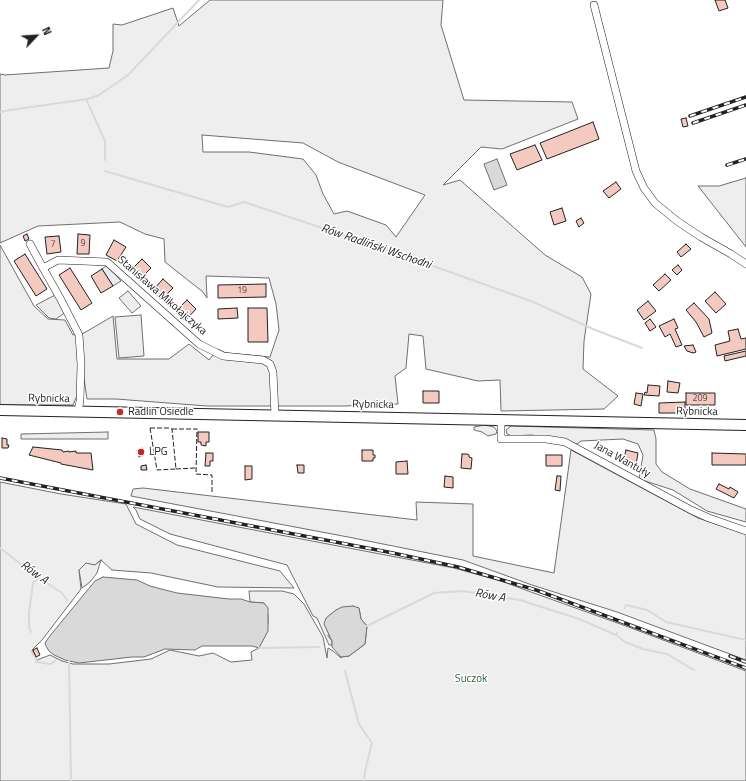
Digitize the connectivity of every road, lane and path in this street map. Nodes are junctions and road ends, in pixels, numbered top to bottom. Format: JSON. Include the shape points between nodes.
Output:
{"nodes":[{"id":1,"x":594,"y":5,"type":"dead end"},
{"id":2,"x":30,"y":244,"type":"dead end"},
{"id":3,"x":746,"y":264,"type":"edge"},
{"id":4,"x":43,"y":268,"type":"junction"},
{"id":5,"x":0,"y":410,"type":"edge"},
{"id":6,"x":78,"y":412,"type":"junction"},
{"id":7,"x":276,"y":415,"type":"junction"},
{"id":8,"x":501,"y":419,"type":"junction"},
{"id":9,"x":746,"y":425,"type":"edge"},
{"id":10,"x":746,"y":531,"type":"edge"}],
"edges":[{"from":1,"to":3,"type":"street","via":[[636,171],[644,188],[655,203],[677,221]]},
{"from":2,"to":4,"type":"street"},
{"from":4,"to":6,"type":"street","via":[[79,336],[81,364]]},
{"from":4,"to":7,"type":"street","name":"Stanisława Mikołajczyka","via":[[60,260],[107,262],[199,344],[224,356],[263,360],[270,364],[274,372]]},
{"from":5,"to":6,"type":"main road","name":"Rybnicka"},
{"from":6,"to":7,"type":"main road","name":"Rybnicka"},
{"from":7,"to":8,"type":"main road","name":"Rybnicka"},
{"from":8,"to":9,"type":"main road","name":"Rybnicka"},
{"from":8,"to":10,"type":"street","name":"Jana Wantuły","via":[[501,439],[546,439],[564,442],[691,510]]}]}
